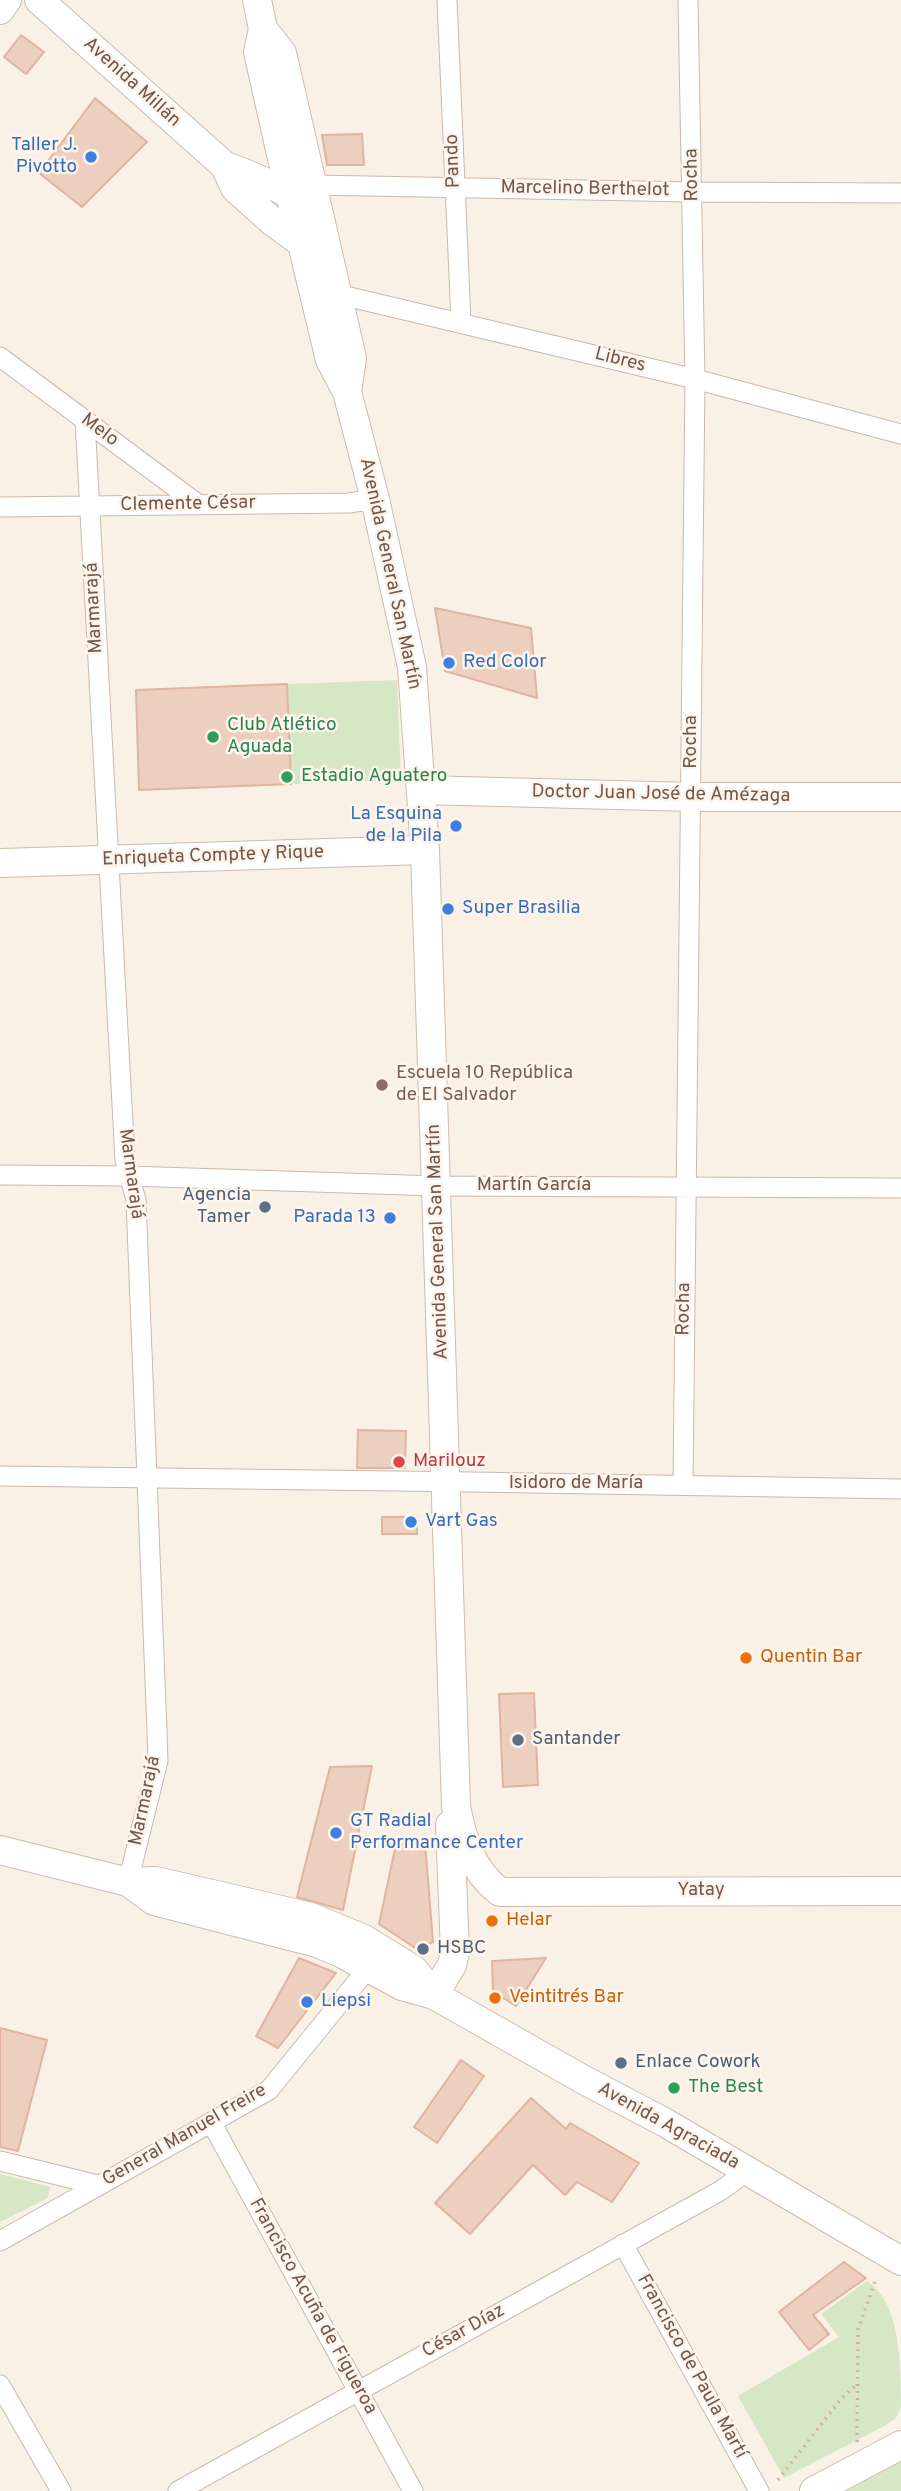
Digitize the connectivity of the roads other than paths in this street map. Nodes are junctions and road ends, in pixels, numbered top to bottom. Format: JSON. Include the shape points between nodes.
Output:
{"nodes":[{"id":1,"x":7,"y":0,"type":"edge"},
{"id":2,"x":39,"y":0,"type":"edge"},
{"id":3,"x":257,"y":0,"type":"edge"},
{"id":4,"x":447,"y":0,"type":"edge"},
{"id":5,"x":688,"y":0,"type":"edge"},
{"id":6,"x":0,"y":10,"type":"edge"},
{"id":7,"x":225,"y":166,"type":"junction"},
{"id":8,"x":455,"y":188,"type":"junction"},
{"id":9,"x":693,"y":192,"type":"junction"},
{"id":10,"x":901,"y":192,"type":"edge"},
{"id":11,"x":306,"y":195,"type":"junction"},
{"id":12,"x":303,"y":244,"type":"junction"},
{"id":13,"x":337,"y":294,"type":"junction"},
{"id":14,"x":461,"y":322,"type":"junction"},
{"id":15,"x":0,"y":357,"type":"edge"},
{"id":16,"x":695,"y":379,"type":"junction"},
{"id":17,"x":347,"y":392,"type":"junction"},
{"id":18,"x":85,"y":420,"type":"junction"},
{"id":19,"x":901,"y":434,"type":"edge"},
{"id":20,"x":375,"y":499,"type":"junction"},
{"id":21,"x":199,"y":505,"type":"junction"},
{"id":22,"x":89,"y":506,"type":"junction"},
{"id":23,"x":0,"y":507,"type":"edge"},
{"id":24,"x":422,"y":790,"type":"junction"},
{"id":25,"x":691,"y":797,"type":"junction"},
{"id":26,"x":901,"y":797,"type":"edge"},
{"id":27,"x":425,"y":850,"type":"junction"},
{"id":28,"x":108,"y":861,"type":"junction"},
{"id":29,"x":0,"y":863,"type":"edge"},
{"id":30,"x":0,"y":1175,"type":"edge"},
{"id":31,"x":130,"y":1176,"type":"junction"},
{"id":32,"x":438,"y":1186,"type":"junction"},
{"id":33,"x":687,"y":1186,"type":"junction"},
{"id":34,"x":901,"y":1188,"type":"edge"},
{"id":35,"x":0,"y":1476,"type":"edge"},
{"id":36,"x":147,"y":1479,"type":"junction"},
{"id":37,"x":447,"y":1484,"type":"junction"},
{"id":38,"x":683,"y":1484,"type":"junction"},
{"id":39,"x":901,"y":1489,"type":"edge"},
{"id":40,"x":456,"y":1806,"type":"junction"},
{"id":41,"x":0,"y":1850,"type":"edge"},
{"id":42,"x":128,"y":1882,"type":"junction"},
{"id":43,"x":491,"y":1884,"type":"junction"},
{"id":44,"x":901,"y":1891,"type":"edge"},
{"id":45,"x":455,"y":1923,"type":"junction"},
{"id":46,"x":369,"y":1968,"type":"junction"},
{"id":47,"x":434,"y":1995,"type":"junction"},
{"id":48,"x":211,"y":2122,"type":"junction"},
{"id":49,"x":0,"y":2161,"type":"edge"},
{"id":50,"x":748,"y":2171,"type":"junction"},
{"id":51,"x":99,"y":2185,"type":"junction"},
{"id":52,"x":0,"y":2241,"type":"edge"},
{"id":53,"x":622,"y":2244,"type":"junction"},
{"id":54,"x":901,"y":2261,"type":"edge"},
{"id":55,"x":0,"y":2385,"type":"edge"},
{"id":56,"x":358,"y":2390,"type":"junction"},
{"id":57,"x":901,"y":2445,"type":"edge"},
{"id":58,"x":61,"y":2491,"type":"edge"},
{"id":59,"x":178,"y":2491,"type":"edge"},
{"id":60,"x":413,"y":2491,"type":"edge"},
{"id":61,"x":759,"y":2491,"type":"edge"},
{"id":62,"x":814,"y":2491,"type":"edge"}],
"edges":[{"from":1,"to":6,"type":"main road"},
{"from":2,"to":7,"type":"main road","name":"Avenida Millán"},
{"from":3,"to":11,"type":"main road","name":"Avenida General San Martín","via":[[263,29],[258,52]]},
{"from":4,"to":8,"type":"street","name":"Pando"},
{"from":5,"to":9,"type":"street","name":"Rocha"},
{"from":7,"to":11,"type":"main road","name":"Avenida Millán"},
{"from":7,"to":12,"type":"main road","name":"Avenida Millán","via":[[235,188]]},
{"from":8,"to":9,"type":"street","name":"Marcelino Berthelot"},
{"from":8,"to":11,"type":"street","name":"Marcelino Berthelot"},
{"from":8,"to":14,"type":"street","name":"Pando"},
{"from":9,"to":10,"type":"street","name":"Marcelino Berthelot"},
{"from":9,"to":16,"type":"street","name":"Rocha"},
{"from":11,"to":12,"type":"main road","name":"Avenida General San Martín"},
{"from":11,"to":13,"type":"main road","name":"Avenida General San Martín"},
{"from":12,"to":17,"type":"main road","name":"Avenida General San Martín","via":[[330,360]]},
{"from":13,"to":14,"type":"street","name":"Libres"},
{"from":13,"to":17,"type":"main road","name":"Avenida General San Martín","via":[[352,358]]},
{"from":14,"to":16,"type":"street","name":"Libres"},
{"from":15,"to":18,"type":"street","name":"Melo"},
{"from":16,"to":19,"type":"street","name":"Libres"},
{"from":16,"to":25,"type":"street","name":"Rocha"},
{"from":17,"to":20,"type":"main road","name":"Avenida General San Martín"},
{"from":18,"to":21,"type":"street","name":"Melo"},
{"from":18,"to":22,"type":"street","name":"Marmarajá"},
{"from":20,"to":21,"type":"street","name":"Clemente César"},
{"from":20,"to":24,"type":"main road","name":"Avenida General San Martín","via":[[412,667]]},
{"from":21,"to":22,"type":"street","name":"Clemente César"},
{"from":22,"to":23,"type":"street","name":"Clemente César"},
{"from":22,"to":28,"type":"street","name":"Marmarajá"},
{"from":24,"to":25,"type":"main road","name":"Doctor Juan José de Amézaga"},
{"from":24,"to":27,"type":"main road","name":"Avenida General San Martín"},
{"from":25,"to":26,"type":"main road","name":"Doctor Juan José de Amézaga"},
{"from":25,"to":33,"type":"street","name":"Rocha"},
{"from":27,"to":28,"type":"main road","name":"Enriqueta Compte y Rique"},
{"from":27,"to":32,"type":"main road","name":"Avenida General San Martín"},
{"from":28,"to":29,"type":"main road","name":"Enriqueta Compte y Rique"},
{"from":28,"to":31,"type":"street","name":"Marmarajá","via":[[125,1160]]},
{"from":30,"to":31,"type":"street","name":"Martín García"},
{"from":31,"to":32,"type":"street","name":"Martín García"},
{"from":31,"to":36,"type":"street","name":"Marmarajá","via":[[136,1199]]},
{"from":32,"to":33,"type":"street","name":"Martín García"},
{"from":32,"to":37,"type":"main road","name":"Avenida General San Martín"},
{"from":33,"to":34,"type":"street","name":"Martín García"},
{"from":33,"to":38,"type":"street","name":"Rocha"},
{"from":35,"to":36,"type":"street","name":"Isidoro de María"},
{"from":36,"to":37,"type":"street","name":"Isidoro de María"},
{"from":36,"to":42,"type":"street","name":"Marmarajá","via":[[158,1760]]},
{"from":37,"to":38,"type":"street","name":"Isidoro de María"},
{"from":37,"to":40,"type":"main road","name":"Avenida General San Martín"},
{"from":38,"to":39,"type":"street","name":"Isidoro de María"},
{"from":40,"to":43,"type":"main road","name":"Avenida General San Martín","via":[[466,1844]]},
{"from":40,"to":45,"type":"main road","name":"Avenida General San Martín","via":[[450,1826]]},
{"from":41,"to":42,"type":"main road","name":"Avenida Agraciada"},
{"from":42,"to":46,"type":"main road","name":"Avenida Agraciada","via":[[154,1901],[297,1937]]},
{"from":42,"to":47,"type":"main road","name":"Avenida Agraciada","via":[[156,1881],[340,1927],[414,1970]]},
{"from":43,"to":44,"type":"main road","name":"Yatay"},
{"from":43,"to":45,"type":"main road","name":"Yatay"},
{"from":45,"to":47,"type":"main road","name":"Avenida General San Martín","via":[[452,1965]]},
{"from":46,"to":47,"type":"main road","name":"Avenida Agraciada","via":[[402,1986]]},
{"from":46,"to":48,"type":"street","name":"General Manuel Freire","via":[[269,2090]]},
{"from":47,"to":50,"type":"main road","name":"Avenida Agraciada"},
{"from":48,"to":51,"type":"street","name":"General Manuel Freire"},
{"from":48,"to":56,"type":"street","name":"Francisco Acuña de Figueroa"},
{"from":49,"to":51,"type":"street"},
{"from":50,"to":53,"type":"street","name":"César Díaz"},
{"from":50,"to":54,"type":"main road","name":"Avenida Agraciada"},
{"from":51,"to":52,"type":"street","name":"General Manuel Freire"},
{"from":53,"to":56,"type":"street","name":"César Díaz"},
{"from":53,"to":61,"type":"street","name":"Francisco de Paula Martí"},
{"from":55,"to":58,"type":"street"},
{"from":56,"to":59,"type":"street","name":"César Díaz"},
{"from":56,"to":60,"type":"street","name":"Francisco Acuña de Figueroa"},
{"from":57,"to":62,"type":"main road"}]}
